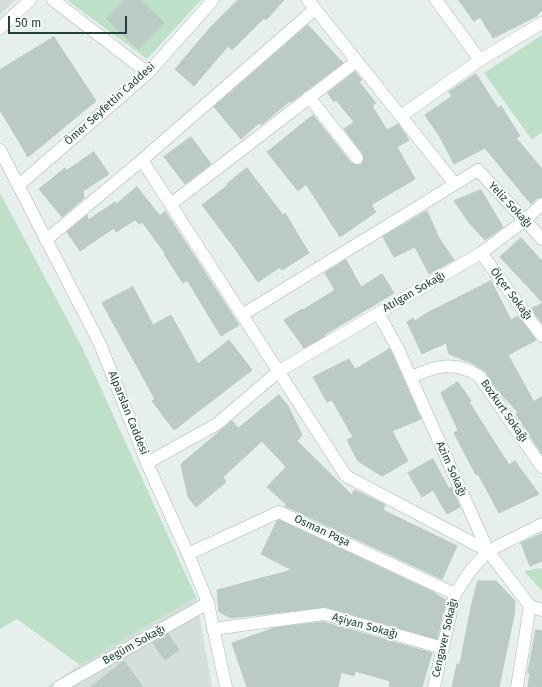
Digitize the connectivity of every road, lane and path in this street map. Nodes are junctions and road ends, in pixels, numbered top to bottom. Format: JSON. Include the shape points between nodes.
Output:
{"nodes":[{"id":1,"x":30,"y":0,"type":"edge"},
{"id":2,"x":53,"y":0,"type":"edge"},
{"id":3,"x":213,"y":0,"type":"edge"},
{"id":4,"x":436,"y":0,"type":"edge"},
{"id":5,"x":311,"y":5,"type":"edge"},
{"id":6,"x":542,"y":24,"type":"edge"},
{"id":7,"x":0,"y":28,"type":"edge"},
{"id":8,"x":480,"y":60,"type":"junction"},
{"id":9,"x":356,"y":61,"type":"junction"},
{"id":10,"x":148,"y":73,"type":"junction"},
{"id":11,"x":309,"y":98,"type":"junction"},
{"id":12,"x":401,"y":116,"type":"junction"},
{"id":13,"x":0,"y":150,"type":"edge"},
{"id":14,"x":357,"y":158,"type":"dead end"},
{"id":15,"x":142,"y":160,"type":"junction"},
{"id":16,"x":18,"y":184,"type":"junction"},
{"id":17,"x":455,"y":184,"type":"junction"},
{"id":18,"x":171,"y":204,"type":"junction"},
{"id":19,"x":542,"y":204,"type":"edge"},
{"id":20,"x":524,"y":220,"type":"junction"},
{"id":21,"x":542,"y":239,"type":"edge"},
{"id":22,"x":46,"y":240,"type":"junction"},
{"id":23,"x":481,"y":253,"type":"junction"},
{"id":24,"x":378,"y":313,"type":"junction"},
{"id":25,"x":242,"y":315,"type":"junction"},
{"id":26,"x":542,"y":336,"type":"edge"},
{"id":27,"x":279,"y":371,"type":"junction"},
{"id":28,"x":411,"y":377,"type":"junction"},
{"id":29,"x":147,"y":463,"type":"junction"},
{"id":30,"x":542,"y":467,"type":"edge"},
{"id":31,"x":542,"y":524,"type":"edge"},
{"id":32,"x":488,"y":551,"type":"junction"},
{"id":33,"x":188,"y":554,"type":"junction"},
{"id":34,"x":455,"y":594,"type":"junction"},
{"id":35,"x":208,"y":603,"type":"junction"},
{"id":36,"x":530,"y":606,"type":"junction"},
{"id":37,"x":542,"y":610,"type":"edge"},
{"id":38,"x":213,"y":629,"type":"junction"},
{"id":39,"x":443,"y":648,"type":"junction"},
{"id":40,"x":59,"y":687,"type":"edge"},
{"id":41,"x":226,"y":687,"type":"edge"},
{"id":42,"x":434,"y":687,"type":"edge"},
{"id":43,"x":518,"y":687,"type":"edge"}],
"edges":[{"from":1,"to":7,"type":"street"},
{"from":2,"to":10,"type":"street"},
{"from":3,"to":10,"type":"street","name":"Ömer Seyfettin Caddesi"},
{"from":4,"to":8,"type":"street"},
{"from":5,"to":9,"type":"street"},
{"from":5,"to":15,"type":"street"},
{"from":6,"to":8,"type":"street"},
{"from":8,"to":12,"type":"street"},
{"from":9,"to":11,"type":"street"},
{"from":9,"to":12,"type":"street"},
{"from":10,"to":16,"type":"street","name":"Ömer Seyfettin Caddesi"},
{"from":11,"to":14,"type":"street"},
{"from":11,"to":18,"type":"street"},
{"from":12,"to":17,"type":"street"},
{"from":13,"to":16,"type":"street","name":"Alparslan Caddesi"},
{"from":15,"to":18,"type":"street"},
{"from":15,"to":22,"type":"street"},
{"from":16,"to":22,"type":"street","name":"Alparslan Caddesi"},
{"from":17,"to":20,"type":"street","name":"Yeliz Sokağı","via":[[478,170]]},
{"from":17,"to":25,"type":"street"},
{"from":18,"to":25,"type":"street"},
{"from":19,"to":20,"type":"street","name":"Atılgan Sokağı"},
{"from":20,"to":21,"type":"street","name":"Yeliz Sokağı"},
{"from":20,"to":23,"type":"street","name":"Atılgan Sokağı"},
{"from":22,"to":29,"type":"street","name":"Alparslan Caddesi","via":[[100,344]]},
{"from":23,"to":24,"type":"street","name":"Atılgan Sokağı"},
{"from":23,"to":26,"type":"street","name":"Ölçer Sokağı"},
{"from":24,"to":27,"type":"street","name":"Atılgan Sokağı"},
{"from":24,"to":28,"type":"street","name":"Azim Sokağı"},
{"from":25,"to":27,"type":"street"},
{"from":27,"to":29,"type":"street","name":"Atılgan Sokağı","via":[[217,424]]},
{"from":27,"to":32,"type":"street","via":[[346,476]]},
{"from":28,"to":30,"type":"street","name":"Bozkurt Sokağı","via":[[431,368],[446,366],[463,368],[479,376]]},
{"from":28,"to":32,"type":"street","name":"Azim Sokağı"},
{"from":29,"to":33,"type":"street","name":"Alparslan Caddesi"},
{"from":31,"to":32,"type":"street"},
{"from":32,"to":34,"type":"street","name":"Cengaver Sokağı"},
{"from":32,"to":36,"type":"street","name":"Azim Sokağı"},
{"from":33,"to":34,"type":"street","name":"Osman Paşa","via":[[279,512]]},
{"from":33,"to":35,"type":"street","name":"Alparslan Caddesi"},
{"from":34,"to":39,"type":"street","name":"Cengaver Sokağı"},
{"from":35,"to":38,"type":"street","name":"Alparslan Caddesi"},
{"from":35,"to":40,"type":"street","name":"Begüm Sokağı"},
{"from":36,"to":37,"type":"street"},
{"from":36,"to":43,"type":"street"},
{"from":38,"to":39,"type":"street","name":"Aşiyan Sokağı","via":[[324,614]]},
{"from":38,"to":41,"type":"street","name":"Alparslan Caddesi"},
{"from":39,"to":42,"type":"street","name":"Cengaver Sokağı"}]}
